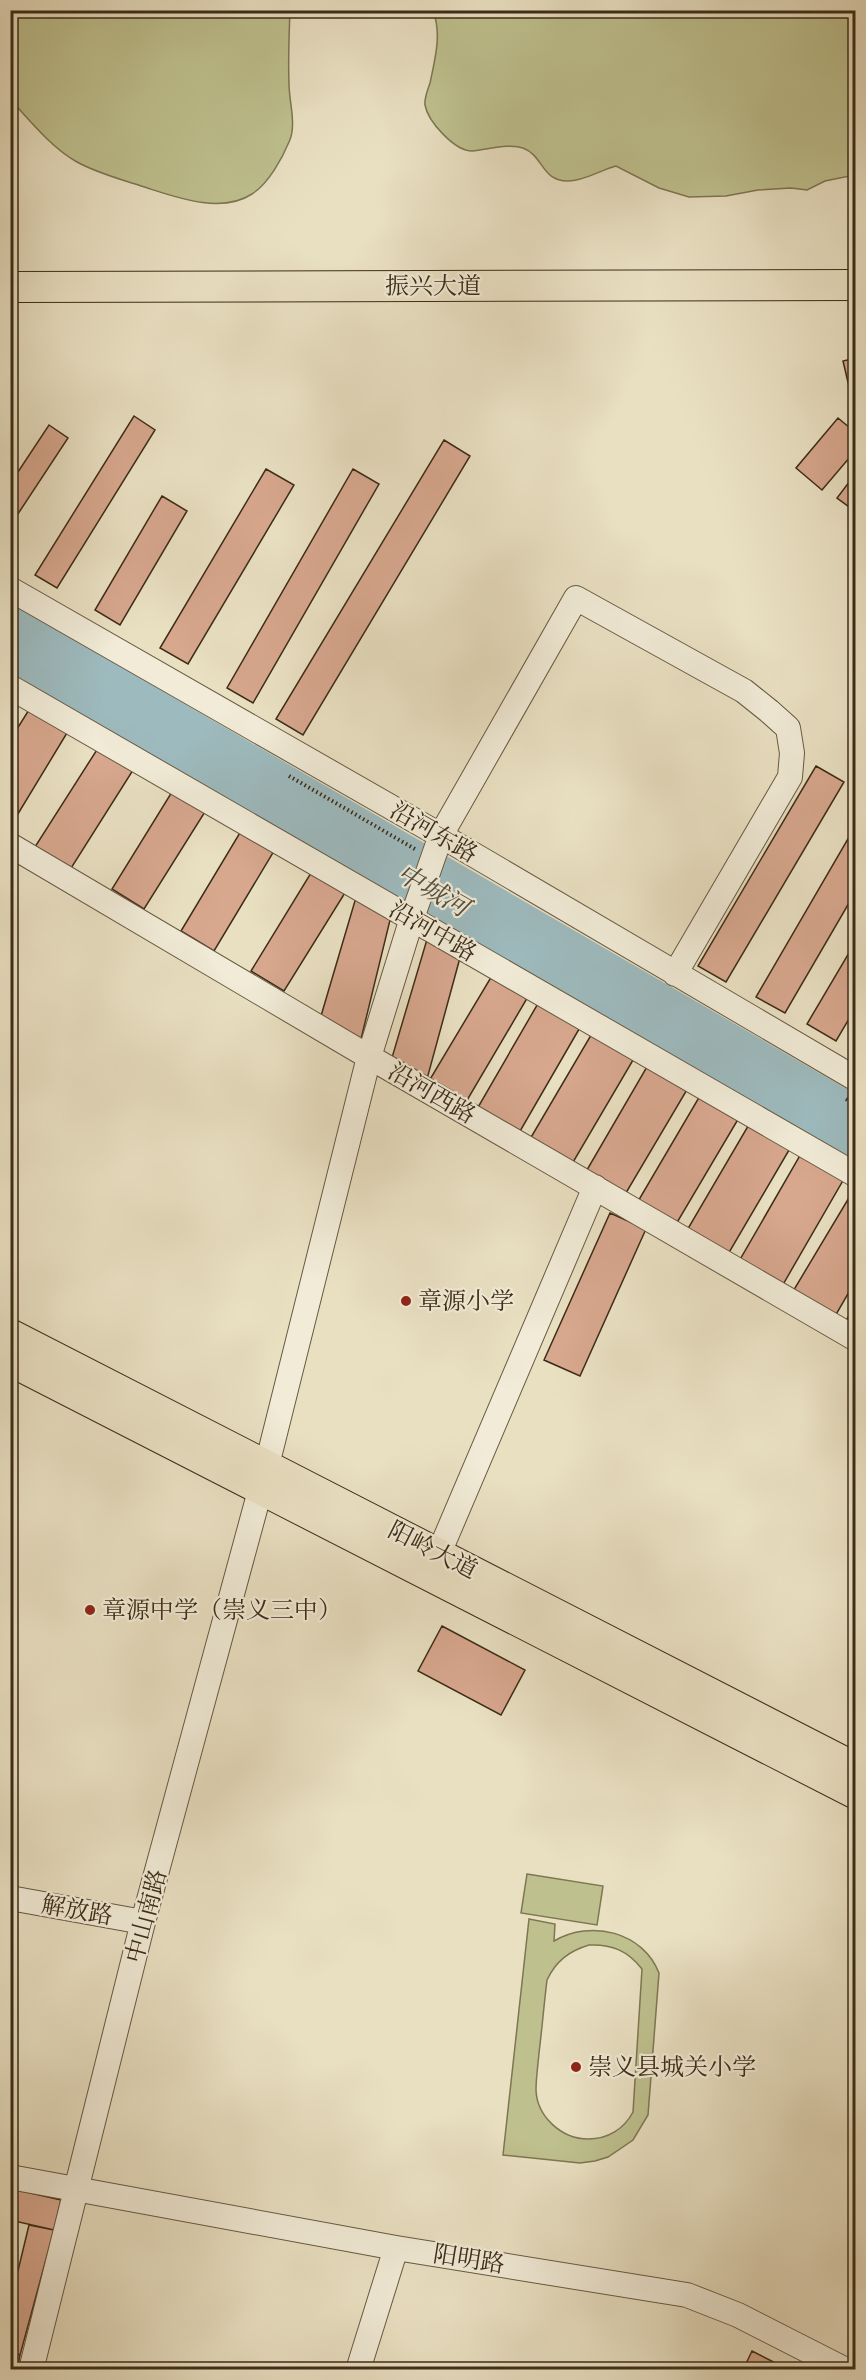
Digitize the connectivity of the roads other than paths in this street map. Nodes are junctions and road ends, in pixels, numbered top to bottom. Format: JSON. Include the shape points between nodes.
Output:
{"nodes":[{"id":1,"x":10,"y":273,"type":"edge"},
{"id":2,"x":855,"y":273,"type":"edge"},
{"id":3,"x":855,"y":285,"type":"edge"},
{"id":4,"x":10,"y":287,"type":"edge"},
{"id":5,"x":10,"y":590,"type":"edge"},
{"id":6,"x":10,"y":687,"type":"edge"},
{"id":7,"x":441,"y":835,"type":"junction"},
{"id":8,"x":10,"y":845,"type":"edge"},
{"id":9,"x":415,"y":910,"type":"junction"},
{"id":10,"x":675,"y":974,"type":"junction"},
{"id":11,"x":369,"y":1057,"type":"junction"},
{"id":12,"x":855,"y":1079,"type":"edge"},
{"id":13,"x":855,"y":1175,"type":"edge"},
{"id":14,"x":595,"y":1186,"type":"junction"},
{"id":15,"x":10,"y":1334,"type":"edge"},
{"id":16,"x":855,"y":1339,"type":"edge"},
{"id":17,"x":10,"y":1361,"type":"edge"},
{"id":18,"x":264,"y":1478,"type":"junction"},
{"id":19,"x":439,"y":1553,"type":"junction"},
{"id":20,"x":855,"y":1768,"type":"edge"},
{"id":21,"x":855,"y":1794,"type":"edge"},
{"id":22,"x":10,"y":1898,"type":"edge"},
{"id":23,"x":143,"y":1922,"type":"junction"},
{"id":24,"x":10,"y":2177,"type":"edge"},
{"id":25,"x":78,"y":2190,"type":"junction"},
{"id":26,"x":396,"y":2248,"type":"junction"},
{"id":27,"x":31,"y":2370,"type":"edge"},
{"id":28,"x":358,"y":2370,"type":"edge"},
{"id":29,"x":846,"y":2370,"type":"edge"}],
"edges":[{"from":1,"to":2,"type":"main road","name":"振兴大道"},
{"from":3,"to":4,"type":"main road","name":"振兴大道"},
{"from":5,"to":7,"type":"street","name":"沿河东路"},
{"from":6,"to":9,"type":"street","name":"沿河中路"},
{"from":7,"to":9,"type":"street","name":"中山南路"},
{"from":7,"to":10,"type":"street","name":"沿河东路"},
{"from":7,"to":10,"type":"street","name":"中山南路","via":[[576,598],[744,691],[788,728],[790,777]]},
{"from":8,"to":11,"type":"street","name":"沿河西路"},
{"from":9,"to":11,"type":"street","name":"中山南路"},
{"from":9,"to":13,"type":"street","name":"沿河中路"},
{"from":10,"to":12,"type":"street","name":"沿河东路"},
{"from":11,"to":14,"type":"street","name":"沿河西路"},
{"from":11,"to":18,"type":"street","name":"中山南路"},
{"from":14,"to":16,"type":"street","name":"沿河西路"},
{"from":14,"to":19,"type":"street"},
{"from":15,"to":18,"type":"main road","name":"阳岭大道"},
{"from":17,"to":18,"type":"main road","name":"阳岭大道"},
{"from":18,"to":19,"type":"main road","name":"阳岭大道"},
{"from":18,"to":21,"type":"main road","name":"阳岭大道"},
{"from":18,"to":23,"type":"street","name":"中山南路"},
{"from":19,"to":20,"type":"main road","name":"阳岭大道"},
{"from":22,"to":23,"type":"street","name":"解放路"},
{"from":23,"to":25,"type":"street","name":"中山南路"},
{"from":24,"to":25,"type":"street","name":"阳明路"},
{"from":25,"to":26,"type":"street","name":"阳明路"},
{"from":25,"to":27,"type":"street","name":"中山南路"},
{"from":26,"to":28,"type":"street"},
{"from":26,"to":29,"type":"street","name":"阳明路","via":[[687,2295],[738,2315]]}]}
